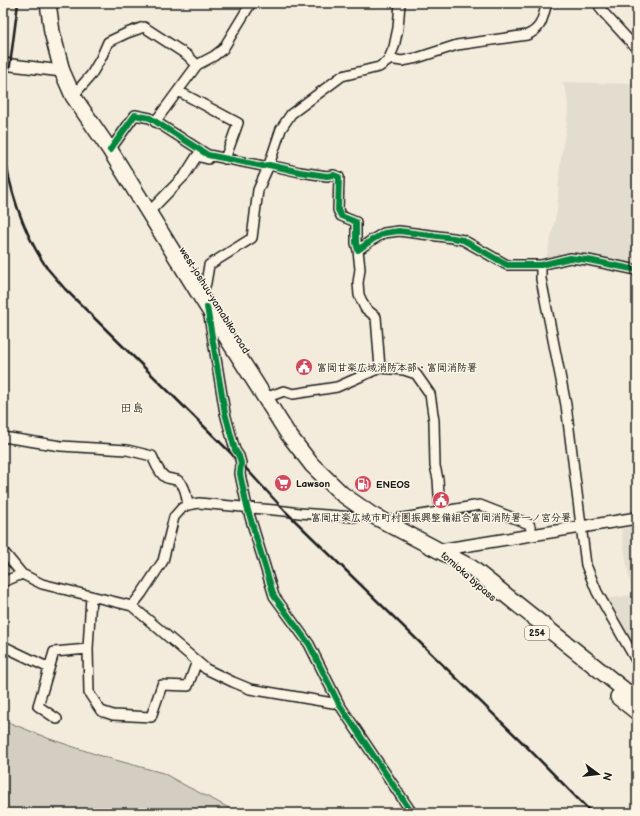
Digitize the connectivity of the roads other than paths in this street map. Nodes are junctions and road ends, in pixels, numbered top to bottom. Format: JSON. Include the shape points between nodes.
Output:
{"nodes":[{"id":1,"x":48,"y":3,"type":"edge"},
{"id":2,"x":251,"y":3,"type":"edge"},
{"id":3,"x":400,"y":3,"type":"edge"},
{"id":4,"x":546,"y":3,"type":"edge"},
{"id":5,"x":601,"y":3,"type":"edge"},
{"id":6,"x":637,"y":49,"type":"edge"},
{"id":7,"x":389,"y":59,"type":"junction"},
{"id":8,"x":197,"y":65,"type":"junction"},
{"id":9,"x":3,"y":67,"type":"edge"},
{"id":10,"x":62,"y":71,"type":"junction"},
{"id":11,"x":178,"y":91,"type":"junction"},
{"id":12,"x":73,"y":96,"type":"junction"},
{"id":13,"x":155,"y":122,"type":"junction"},
{"id":14,"x":110,"y":150,"type":"junction"},
{"id":15,"x":210,"y":156,"type":"junction"},
{"id":16,"x":226,"y":159,"type":"junction"},
{"id":17,"x":269,"y":164,"type":"junction"},
{"id":18,"x":149,"y":212,"type":"junction"},
{"id":19,"x":358,"y":250,"type":"junction"},
{"id":20,"x":541,"y":265,"type":"junction"},
{"id":21,"x":637,"y":270,"type":"edge"},
{"id":22,"x":204,"y":302,"type":"junction"},
{"id":23,"x":380,"y":368,"type":"junction"},
{"id":24,"x":265,"y":398,"type":"junction"},
{"id":25,"x":3,"y":437,"type":"edge"},
{"id":26,"x":188,"y":505,"type":"junction"},
{"id":27,"x":247,"y":507,"type":"junction"},
{"id":28,"x":440,"y":511,"type":"junction"},
{"id":29,"x":378,"y":518,"type":"junction"},
{"id":30,"x":637,"y":518,"type":"edge"},
{"id":31,"x":581,"y":526,"type":"junction"},
{"id":32,"x":534,"y":534,"type":"junction"},
{"id":33,"x":439,"y":550,"type":"junction"},
{"id":34,"x":3,"y":551,"type":"edge"},
{"id":35,"x":22,"y":574,"type":"junction"},
{"id":36,"x":3,"y":582,"type":"edge"},
{"id":37,"x":92,"y":596,"type":"junction"},
{"id":38,"x":132,"y":606,"type":"junction"},
{"id":39,"x":3,"y":646,"type":"edge"},
{"id":40,"x":88,"y":649,"type":"junction"},
{"id":41,"x":197,"y":661,"type":"junction"},
{"id":42,"x":637,"y":662,"type":"edge"},
{"id":43,"x":49,"y":668,"type":"junction"},
{"id":44,"x":637,"y":700,"type":"edge"},
{"id":45,"x":339,"y":704,"type":"junction"},
{"id":46,"x":637,"y":712,"type":"edge"},
{"id":47,"x":57,"y":719,"type":"dead end"},
{"id":48,"x":412,"y":813,"type":"edge"}],
"edges":[{"from":1,"to":10,"type":"highway","name":"west-joshuu-yamabiko road","number":"254"},
{"from":2,"to":8,"type":"street","via":[[224,49]]},
{"from":3,"to":7,"type":"street","via":[[398,28]]},
{"from":4,"to":7,"type":"street","via":[[540,24],[535,32],[527,35],[457,45],[402,61]]},
{"from":5,"to":6,"type":"street","via":[[600,8],[603,12]]},
{"from":7,"to":17,"type":"street","via":[[379,66],[342,76],[292,114],[281,129]]},
{"from":8,"to":11,"type":"street"},
{"from":8,"to":12,"type":"street","via":[[187,55],[144,27],[108,42],[91,75]]},
{"from":9,"to":10,"type":"street"},
{"from":10,"to":12,"type":"highway","name":"west-joshuu-yamabiko road","number":"254"},
{"from":11,"to":13,"type":"street"},
{"from":11,"to":16,"type":"street","via":[[238,123]]},
{"from":12,"to":14,"type":"highway","name":"west-joshuu-yamabiko road","number":"254"},
{"from":13,"to":14,"type":"street","via":[[150,118],[135,115]]},
{"from":13,"to":15,"type":"street"},
{"from":14,"to":18,"type":"highway","name":"west-joshuu-yamabiko road","number":"254"},
{"from":15,"to":16,"type":"street"},
{"from":15,"to":18,"type":"street","via":[[208,159],[197,156],[185,175]]},
{"from":16,"to":17,"type":"street","via":[[263,166]]},
{"from":17,"to":19,"type":"street","via":[[300,172],[340,177],[338,210],[341,216],[356,222]]},
{"from":17,"to":22,"type":"street","via":[[258,190],[252,238],[209,265]]},
{"from":18,"to":22,"type":"highway","name":"west-joshuu-yamabiko road","number":"254"},
{"from":19,"to":20,"type":"street","via":[[384,233],[399,231],[463,240],[507,265]]},
{"from":19,"to":23,"type":"street","via":[[359,295],[365,308],[376,317]]},
{"from":20,"to":21,"type":"street","via":[[570,258]]},
{"from":20,"to":31,"type":"street","via":[[541,279],[566,405]]},
{"from":22,"to":24,"type":"highway","name":"west-joshuu-yamabiko road","number":"254"},
{"from":22,"to":27,"type":"street","via":[[225,412],[241,463],[240,474]]},
{"from":23,"to":24,"type":"street","via":[[337,388],[293,394],[284,390]]},
{"from":23,"to":28,"type":"street","via":[[416,374],[430,394]]},
{"from":24,"to":29,"type":"highway","name":"west-joshuu-yamabiko road","number":"254","via":[[312,465],[342,494]]},
{"from":25,"to":26,"type":"street","via":[[62,446],[127,450],[152,456],[158,470],[165,477],[182,483]]},
{"from":26,"to":27,"type":"street","via":[[199,503]]},
{"from":26,"to":38,"type":"street","via":[[174,517],[163,561]]},
{"from":27,"to":29,"type":"street","via":[[298,514]]},
{"from":27,"to":45,"type":"street","via":[[274,596],[309,644]]},
{"from":28,"to":29,"type":"street"},
{"from":28,"to":32,"type":"street","via":[[480,504],[529,524]]},
{"from":29,"to":33,"type":"highway","name":"west-joshuu-yamabiko road","number":"254"},
{"from":30,"to":31,"type":"street"},
{"from":31,"to":32,"type":"street"},
{"from":31,"to":42,"type":"street","via":[[586,565],[597,592]]},
{"from":32,"to":33,"type":"street"},
{"from":33,"to":44,"type":"highway","name":"tomioka bypass","number":"254","via":[[472,568]]},
{"from":33,"to":46,"type":"highway","name":"tomioka bypass","number":"254","via":[[466,576]]},
{"from":34,"to":35,"type":"street"},
{"from":35,"to":36,"type":"street"},
{"from":35,"to":37,"type":"street","via":[[42,584]]},
{"from":37,"to":38,"type":"street"},
{"from":37,"to":40,"type":"street"},
{"from":38,"to":41,"type":"street"},
{"from":39,"to":43,"type":"street"},
{"from":40,"to":41,"type":"street","via":[[89,693],[101,711],[112,715],[151,716],[162,685],[188,686]]},
{"from":40,"to":43,"type":"street","via":[[54,652]]},
{"from":41,"to":45,"type":"street","via":[[206,669],[250,689]]},
{"from":43,"to":47,"type":"street","via":[[38,706]]},
{"from":45,"to":48,"type":"street"}]}
